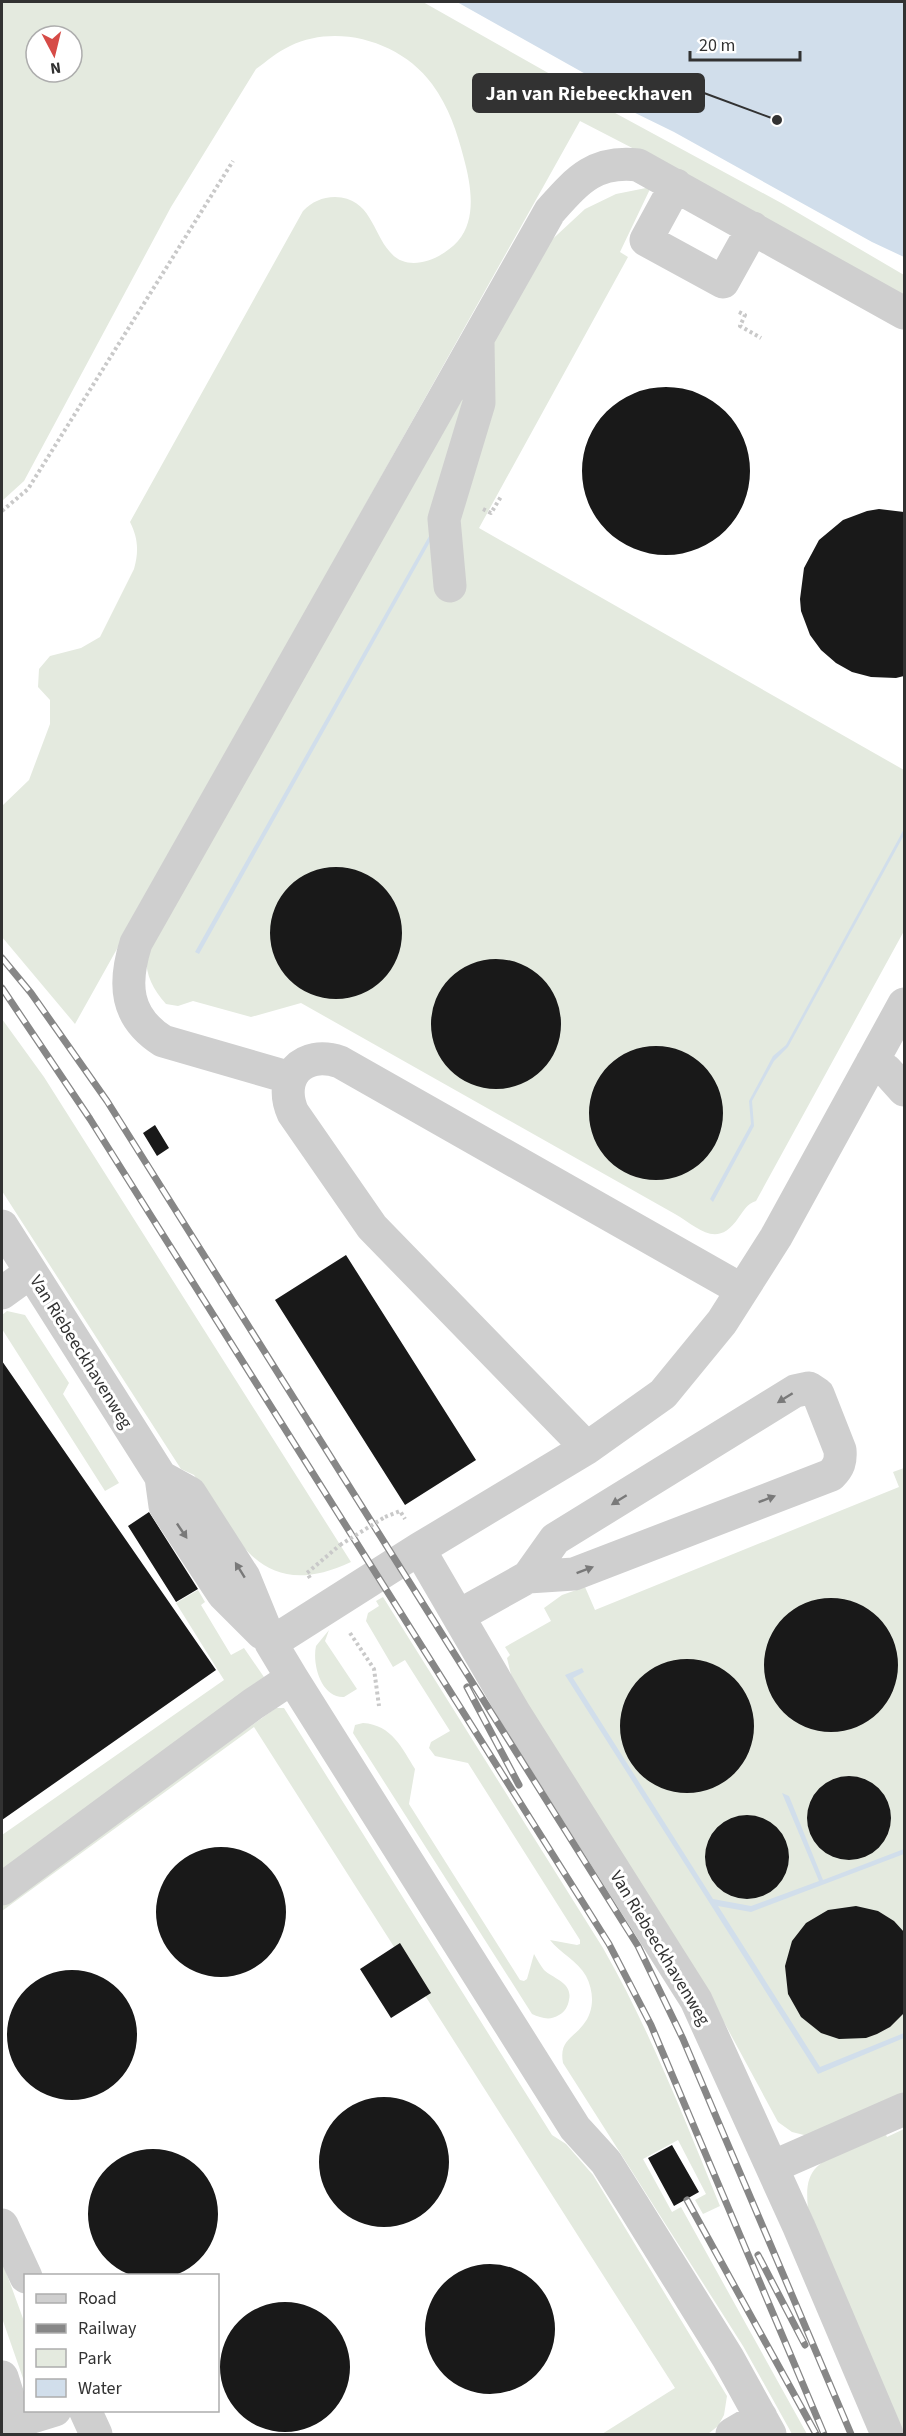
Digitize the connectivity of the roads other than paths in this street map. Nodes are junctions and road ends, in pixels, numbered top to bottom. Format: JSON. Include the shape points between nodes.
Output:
{"nodes":[{"id":1,"x":676,"y":185,"type":"junction"},
{"id":2,"x":753,"y":228,"type":"junction"},
{"id":3,"x":904,"y":313,"type":"edge"},
{"id":4,"x":478,"y":339,"type":"junction"},
{"id":5,"x":450,"y":586,"type":"dead end"},
{"id":6,"x":904,"y":1004,"type":"edge"},
{"id":7,"x":872,"y":1062,"type":"junction"},
{"id":8,"x":291,"y":1077,"type":"junction"},
{"id":9,"x":904,"y":1090,"type":"edge"},
{"id":10,"x":2,"y":1226,"type":"edge"},
{"id":11,"x":31,"y":1272,"type":"junction"},
{"id":12,"x":742,"y":1290,"type":"junction"},
{"id":13,"x":2,"y":1293,"type":"edge"},
{"id":14,"x":586,"y":1448,"type":"junction"},
{"id":15,"x":419,"y":1549,"type":"junction"},
{"id":16,"x":528,"y":1577,"type":"junction"},
{"id":17,"x":460,"y":1615,"type":"junction"},
{"id":18,"x":272,"y":1643,"type":"junction"},
{"id":19,"x":292,"y":1678,"type":"junction"},
{"id":20,"x":2,"y":1889,"type":"edge"},
{"id":21,"x":904,"y":2109,"type":"edge"},
{"id":22,"x":772,"y":2167,"type":"junction"},
{"id":23,"x":2,"y":2225,"type":"edge"},
{"id":24,"x":25,"y":2274,"type":"edge"},
{"id":25,"x":2,"y":2377,"type":"edge"},
{"id":26,"x":51,"y":2412,"type":"edge"},
{"id":27,"x":86,"y":2412,"type":"edge"},
{"id":28,"x":765,"y":2426,"type":"edge"},
{"id":29,"x":18,"y":2428,"type":"edge"},
{"id":30,"x":96,"y":2434,"type":"edge"},
{"id":31,"x":732,"y":2434,"type":"edge"},
{"id":32,"x":887,"y":2434,"type":"edge"}],
"edges":[{"from":1,"to":2,"type":"street"},
{"from":1,"to":2,"type":"street","via":[[646,240],[723,282]]},
{"from":1,"to":4,"type":"street","via":[[638,165],[623,163],[592,170],[550,211]]},
{"from":2,"to":3,"type":"street"},
{"from":4,"to":5,"type":"street","via":[[479,403],[444,519]]},
{"from":4,"to":8,"type":"street","via":[[136,943],[132,957],[131,1003],[149,1032],[163,1041]]},
{"from":6,"to":7,"type":"street"},
{"from":7,"to":9,"type":"street","via":[[886,1070]]},
{"from":7,"to":12,"type":"street","via":[[776,1237]]},
{"from":8,"to":12,"type":"street","via":[[298,1068],[318,1058],[340,1062]]},
{"from":8,"to":14,"type":"street","via":[[287,1090],[293,1113],[372,1227]]},
{"from":10,"to":11,"type":"street","name":"Van Riebeeckhavenweg"},
{"from":11,"to":13,"type":"street"},
{"from":11,"to":18,"type":"street","name":"Van Riebeeckhavenweg","via":[[161,1478],[190,1493],[244,1576]]},
{"from":12,"to":14,"type":"street","via":[[722,1322],[663,1394]]},
{"from":14,"to":15,"type":"street"},
{"from":15,"to":17,"type":"street","name":"Van Riebeeckhavenweg"},
{"from":15,"to":18,"type":"street"},
{"from":16,"to":16,"type":"street","one_way":true,"via":[[574,1574],[831,1474],[838,1467],[840,1450],[818,1394],[809,1388],[795,1391],[555,1539]]},
{"from":16,"to":17,"type":"street"},
{"from":17,"to":22,"type":"street","name":"Van Riebeeckhavenweg","via":[[514,1712],[696,2000]]},
{"from":18,"to":19,"type":"street","name":"Van Riebeeckhavenweg"},
{"from":19,"to":20,"type":"street"},
{"from":19,"to":28,"type":"street","name":"Van Riebeeckhavenweg","via":[[575,2128],[611,2170],[728,2358]]},
{"from":21,"to":22,"type":"street"},
{"from":22,"to":32,"type":"street","name":"Van Riebeeckhavenweg"},
{"from":23,"to":24,"type":"street"},
{"from":25,"to":29,"type":"street"},
{"from":26,"to":29,"type":"street"},
{"from":27,"to":30,"type":"street"},
{"from":28,"to":31,"type":"street"}]}
